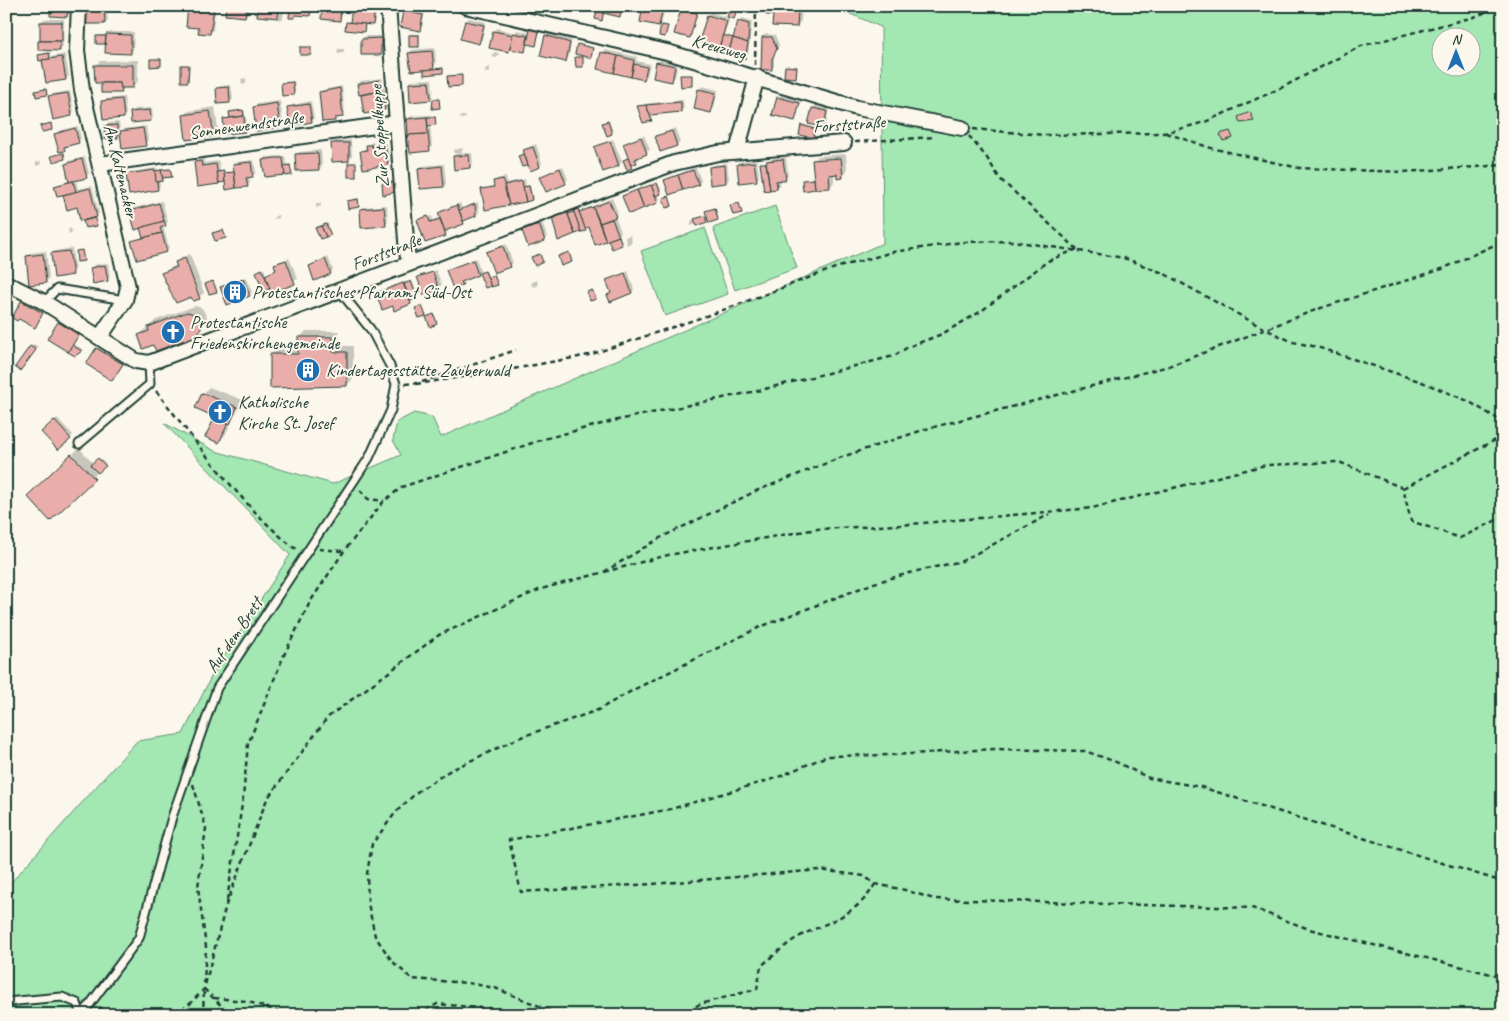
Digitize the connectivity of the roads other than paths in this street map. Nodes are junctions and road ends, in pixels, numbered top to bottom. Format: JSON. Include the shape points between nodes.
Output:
{"nodes":[{"id":1,"x":79,"y":6,"type":"edge"},
{"id":2,"x":388,"y":6,"type":"edge"},
{"id":3,"x":465,"y":6,"type":"edge"},
{"id":4,"x":755,"y":77,"type":"junction"},
{"id":5,"x":397,"y":123,"type":"junction"},
{"id":6,"x":962,"y":128,"type":"road end"},
{"id":7,"x":844,"y":143,"type":"road end"},
{"id":8,"x":738,"y":151,"type":"junction"},
{"id":9,"x":100,"y":164,"type":"junction"},
{"id":10,"x":410,"y":263,"type":"junction"},
{"id":11,"x":6,"y":283,"type":"edge"},
{"id":12,"x":339,"y":290,"type":"junction"},
{"id":13,"x":126,"y":300,"type":"junction"},
{"id":14,"x":44,"y":302,"type":"junction"},
{"id":15,"x":100,"y":337,"type":"junction"},
{"id":16,"x":149,"y":363,"type":"junction"},
{"id":17,"x":79,"y":444,"type":"dead end"},
{"id":18,"x":6,"y":1002,"type":"edge"},
{"id":19,"x":81,"y":1015,"type":"edge"}],
"edges":[{"from":1,"to":9,"type":"street","name":"Am Kaltenacker","via":[[79,69]]},
{"from":2,"to":5,"type":"street","name":"Zur Stoppelkuppe"},
{"from":3,"to":4,"type":"street","name":"Kreuzweg","via":[[657,50]]},
{"from":4,"to":6,"type":"street","name":"Kreuzweg","via":[[857,108]]},
{"from":4,"to":8,"type":"street"},
{"from":5,"to":9,"type":"street","name":"Sonnenwendstraße"},
{"from":5,"to":10,"type":"street","name":"Zur Stoppelkuppe"},
{"from":7,"to":8,"type":"street","name":"Forststraße"},
{"from":8,"to":10,"type":"street","name":"Forststraße","via":[[700,157],[648,172]]},
{"from":9,"to":13,"type":"street","name":"Am Kaltenacker","via":[[128,277]]},
{"from":10,"to":12,"type":"street","name":"Forststraße"},
{"from":11,"to":14,"type":"street"},
{"from":12,"to":16,"type":"street","name":"Forststraße"},
{"from":12,"to":19,"type":"lane","name":"Auf dem Brett","via":[[371,330],[396,384],[390,410],[369,458],[217,688],[172,817],[139,938]]},
{"from":13,"to":14,"type":"lane","via":[[57,289]]},
{"from":13,"to":15,"type":"street"},
{"from":14,"to":15,"type":"street"},
{"from":15,"to":16,"type":"street","via":[[136,361]]},
{"from":16,"to":17,"type":"lane","via":[[150,384]]},
{"from":18,"to":19,"type":"lane","via":[[62,997],[78,1003]]}]}
